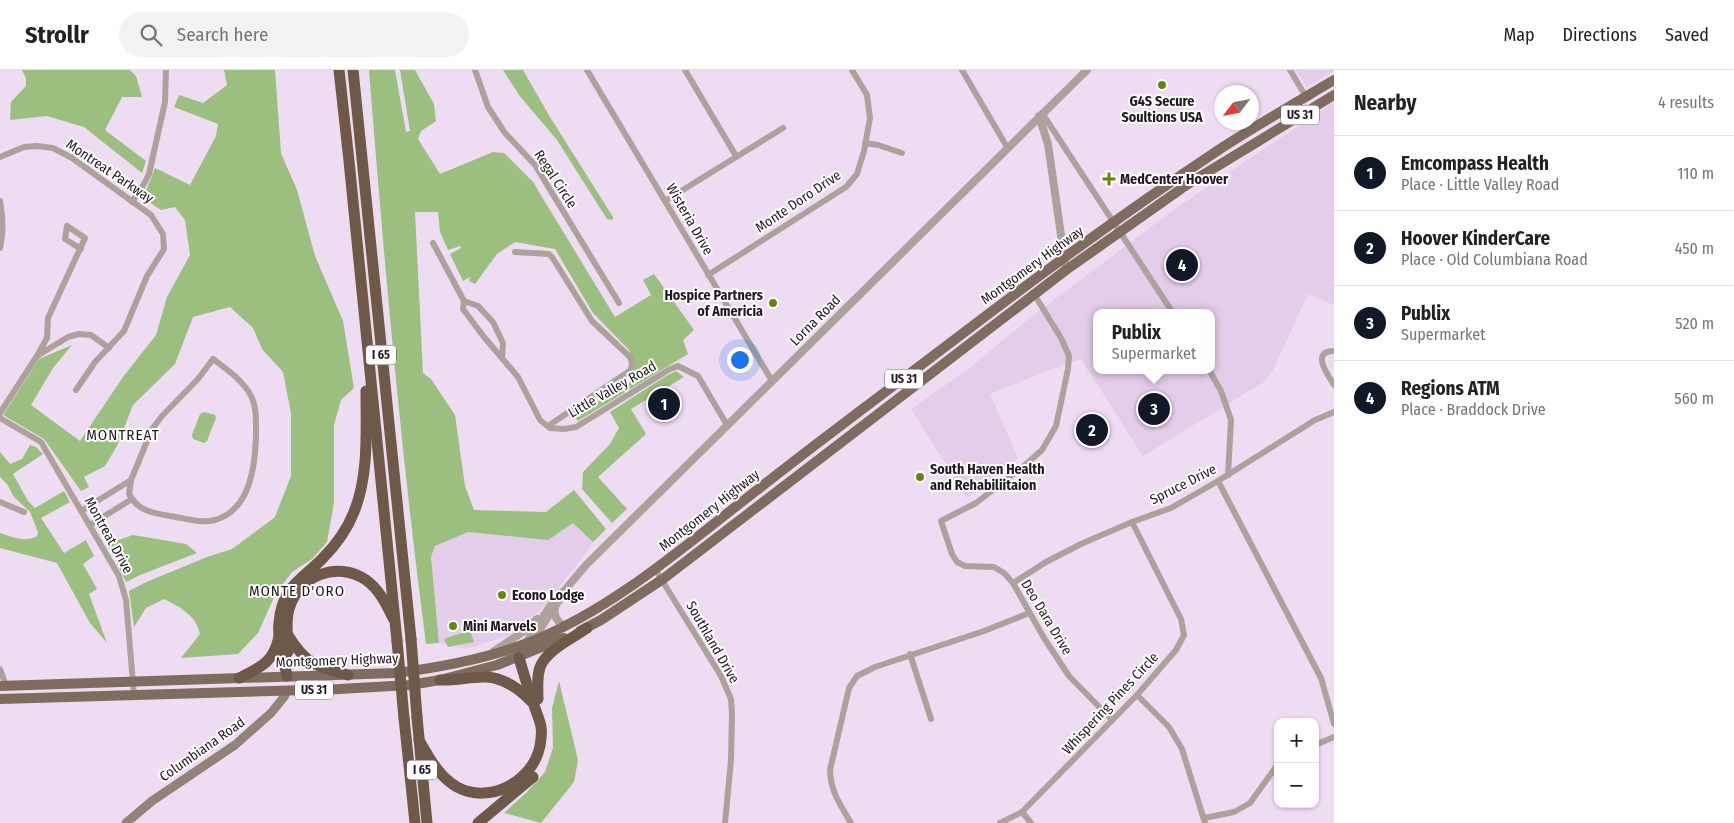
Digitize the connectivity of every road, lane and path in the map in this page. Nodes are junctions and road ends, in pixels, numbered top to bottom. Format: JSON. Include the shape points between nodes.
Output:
{"nodes":[{"id":1,"x":166,"y":70,"type":"edge"},
{"id":2,"x":339,"y":70,"type":"edge"},
{"id":3,"x":353,"y":70,"type":"edge"},
{"id":4,"x":475,"y":70,"type":"edge"},
{"id":5,"x":586,"y":70,"type":"edge"},
{"id":6,"x":685,"y":70,"type":"edge"},
{"id":7,"x":852,"y":70,"type":"edge"},
{"id":8,"x":962,"y":70,"type":"edge"},
{"id":9,"x":1086,"y":70,"type":"edge"},
{"id":10,"x":1290,"y":70,"type":"edge"},
{"id":11,"x":1334,"y":80,"type":"edge"},
{"id":12,"x":1334,"y":95,"type":"edge"},
{"id":13,"x":1306,"y":97,"type":"junction"},
{"id":14,"x":1041,"y":115,"type":"junction"},
{"id":15,"x":783,"y":128,"type":"dead end"},
{"id":16,"x":865,"y":144,"type":"junction"},
{"id":17,"x":1007,"y":147,"type":"junction"},
{"id":18,"x":902,"y":153,"type":"dead end"},
{"id":19,"x":736,"y":156,"type":"junction"},
{"id":20,"x":0,"y":157,"type":"edge"},
{"id":21,"x":0,"y":201,"type":"edge"},
{"id":22,"x":665,"y":201,"type":"junction"},
{"id":23,"x":132,"y":202,"type":"junction"},
{"id":24,"x":1114,"y":222,"type":"junction"},
{"id":25,"x":1120,"y":232,"type":"junction"},
{"id":26,"x":433,"y":243,"type":"dead end"},
{"id":27,"x":0,"y":248,"type":"edge"},
{"id":28,"x":81,"y":249,"type":"dead end"},
{"id":29,"x":515,"y":252,"type":"dead end"},
{"id":30,"x":1065,"y":257,"type":"junction"},
{"id":31,"x":1066,"y":270,"type":"junction"},
{"id":32,"x":708,"y":274,"type":"junction"},
{"id":33,"x":1034,"y":294,"type":"junction"},
{"id":34,"x":464,"y":301,"type":"junction"},
{"id":35,"x":618,"y":303,"type":"dead end"},
{"id":36,"x":1170,"y":309,"type":"edge"},
{"id":37,"x":367,"y":331,"type":"junction"},
{"id":38,"x":109,"y":348,"type":"junction"},
{"id":39,"x":1334,"y":350,"type":"edge"},
{"id":40,"x":37,"y":356,"type":"junction"},
{"id":41,"x":502,"y":356,"type":"junction"},
{"id":42,"x":1211,"y":374,"type":"edge"},
{"id":43,"x":772,"y":381,"type":"junction"},
{"id":44,"x":1334,"y":385,"type":"edge"},
{"id":45,"x":76,"y":390,"type":"dead end"},
{"id":46,"x":1334,"y":412,"type":"edge"},
{"id":47,"x":0,"y":413,"type":"edge"},
{"id":48,"x":0,"y":418,"type":"edge"},
{"id":49,"x":727,"y":425,"type":"junction"},
{"id":50,"x":548,"y":426,"type":"junction"},
{"id":51,"x":1228,"y":475,"type":"junction"},
{"id":52,"x":131,"y":480,"type":"junction"},
{"id":53,"x":1218,"y":481,"type":"junction"},
{"id":54,"x":132,"y":499,"type":"junction"},
{"id":55,"x":0,"y":502,"type":"edge"},
{"id":56,"x":81,"y":511,"type":"junction"},
{"id":57,"x":24,"y":512,"type":"dead end"},
{"id":58,"x":1132,"y":522,"type":"junction"},
{"id":59,"x":90,"y":525,"type":"junction"},
{"id":60,"x":655,"y":568,"type":"junction"},
{"id":61,"x":663,"y":579,"type":"junction"},
{"id":62,"x":1012,"y":583,"type":"junction"},
{"id":63,"x":564,"y":590,"type":"junction"},
{"id":64,"x":556,"y":607,"type":"junction"},
{"id":65,"x":544,"y":613,"type":"junction"},
{"id":66,"x":1029,"y":613,"type":"junction"},
{"id":67,"x":395,"y":623,"type":"junction"},
{"id":68,"x":564,"y":626,"type":"junction"},
{"id":69,"x":587,"y":628,"type":"junction"},
{"id":70,"x":283,"y":635,"type":"junction"},
{"id":71,"x":525,"y":649,"type":"junction"},
{"id":72,"x":910,"y":654,"type":"junction"},
{"id":73,"x":486,"y":656,"type":"junction"},
{"id":74,"x":0,"y":669,"type":"edge"},
{"id":75,"x":348,"y":675,"type":"junction"},
{"id":76,"x":287,"y":676,"type":"junction"},
{"id":77,"x":239,"y":678,"type":"junction"},
{"id":78,"x":440,"y":680,"type":"junction"},
{"id":79,"x":133,"y":682,"type":"junction"},
{"id":80,"x":3,"y":686,"type":"edge"},
{"id":81,"x":287,"y":691,"type":"junction"},
{"id":82,"x":134,"y":696,"type":"junction"},
{"id":83,"x":1138,"y":696,"type":"junction"},
{"id":84,"x":0,"y":700,"type":"edge"},
{"id":85,"x":536,"y":701,"type":"junction"},
{"id":86,"x":931,"y":720,"type":"dead end"},
{"id":87,"x":1112,"y":720,"type":"junction"},
{"id":88,"x":1334,"y":724,"type":"edge"},
{"id":89,"x":1334,"y":737,"type":"edge"},
{"id":90,"x":419,"y":740,"type":"junction"},
{"id":91,"x":1319,"y":743,"type":"edge"},
{"id":92,"x":1274,"y":770,"type":"edge"},
{"id":93,"x":140,"y":812,"type":"junction"},
{"id":94,"x":1022,"y":812,"type":"junction"},
{"id":95,"x":1204,"y":820,"type":"edge"},
{"id":96,"x":126,"y":823,"type":"edge"},
{"id":97,"x":137,"y":823,"type":"edge"},
{"id":98,"x":415,"y":823,"type":"edge"},
{"id":99,"x":427,"y":823,"type":"edge"},
{"id":100,"x":478,"y":823,"type":"edge"},
{"id":101,"x":725,"y":823,"type":"edge"},
{"id":102,"x":852,"y":823,"type":"edge"},
{"id":103,"x":1000,"y":823,"type":"edge"},
{"id":104,"x":1031,"y":823,"type":"edge"}],
"edges":[{"from":1,"to":23,"type":"street","via":[[165,102],[149,174]]},
{"from":2,"to":37,"type":"highway","number":"I 65"},
{"from":3,"to":90,"type":"highway","number":"I 65","bridge":true},
{"from":4,"to":35,"type":"street","name":"Regal Circle","via":[[488,107],[504,133],[535,165]]},
{"from":5,"to":22,"type":"street","name":"Wisteria Drive"},
{"from":6,"to":19,"type":"street"},
{"from":7,"to":16,"type":"street","name":"Monte Doro Drive","via":[[870,104]]},
{"from":8,"to":17,"type":"street"},
{"from":9,"to":14,"type":"street","name":"Lorna Road"},
{"from":10,"to":13,"type":"street"},
{"from":11,"to":13,"type":"main road","name":"Montgomery Highway","number":"US 31"},
{"from":12,"to":25,"type":"main road","name":"Montgomery Highway","number":"US 31","via":[[1188,184]]},
{"from":13,"to":24,"type":"main road","name":"Montgomery Highway","number":"US 31","via":[[1226,145]]},
{"from":14,"to":17,"type":"street","name":"Lorna Road"},
{"from":14,"to":24,"type":"street"},
{"from":14,"to":30,"type":"street"},
{"from":15,"to":19,"type":"street"},
{"from":16,"to":18,"type":"street"},
{"from":16,"to":32,"type":"street","name":"Monte Doro Drive","via":[[857,174],[846,186]]},
{"from":17,"to":43,"type":"street","name":"Lorna Road"},
{"from":19,"to":22,"type":"street"},
{"from":20,"to":23,"type":"street","name":"Montreat Parkway","via":[[24,147],[53,148]]},
{"from":21,"to":27,"type":"street","via":[[3,218]]},
{"from":22,"to":32,"type":"street","name":"Wisteria Drive"},
{"from":23,"to":38,"type":"street","name":"Montreat Parkway","via":[[151,215],[163,234],[164,249],[147,276],[124,331]]},
{"from":24,"to":25,"type":"street"},
{"from":24,"to":30,"type":"main road","name":"Montgomery Highway","number":"US 31"},
{"from":25,"to":31,"type":"main road","name":"Montgomery Highway","number":"US 31"},
{"from":25,"to":36,"type":"street"},
{"from":26,"to":34,"type":"street"},
{"from":28,"to":40,"type":"street","via":[[48,318],[47,338]]},
{"from":29,"to":50,"type":"street","via":[[549,254],[592,321],[630,357],[632,363],[631,370]]},
{"from":30,"to":31,"type":"street"},
{"from":30,"to":60,"type":"main road","name":"Montgomery Highway","number":"US 31"},
{"from":31,"to":33,"type":"main road","name":"Montgomery Highway","number":"US 31"},
{"from":32,"to":43,"type":"street","name":"Wisteria Drive"},
{"from":33,"to":61,"type":"main road","name":"Montgomery Highway","number":"US 31"},
{"from":33,"to":62,"type":"street","name":"Deo Dara Drive","via":[[1069,356],[1056,426],[1042,450],[1026,465],[976,503],[941,521],[957,562],[965,566],[994,567]]},
{"from":34,"to":41,"type":"street","via":[[463,310]]},
{"from":34,"to":41,"type":"street","via":[[478,306],[493,322],[503,343]]},
{"from":37,"to":67,"type":"highway","number":"I 65"},
{"from":37,"to":70,"type":"highway","via":[[366,427],[360,492],[344,532],[327,554],[289,589],[280,615]]},
{"from":38,"to":40,"type":"street","via":[[91,335],[79,334]]},
{"from":38,"to":45,"type":"street","name":"Montreat Parkway"},
{"from":39,"to":44,"type":"street","via":[[1326,352],[1322,361]]},
{"from":40,"to":47,"type":"street"},
{"from":41,"to":50,"type":"street","via":[[518,377],[540,420]]},
{"from":42,"to":51,"type":"street","via":[[1221,390],[1231,420]]},
{"from":43,"to":49,"type":"street","name":"Lorna Road"},
{"from":46,"to":51,"type":"street","name":"Spruce Drive","via":[[1315,420]]},
{"from":48,"to":56,"type":"street","name":"Montreat Drive","via":[[41,442]]},
{"from":49,"to":50,"type":"street","name":"Little Valley Road","via":[[698,376],[678,366],[576,427]]},
{"from":49,"to":63,"type":"street","name":"Lorna Road"},
{"from":51,"to":53,"type":"street","name":"Spruce Drive"},
{"from":52,"to":54,"type":"street","via":[[129,494]]},
{"from":52,"to":54,"type":"street","via":[[157,422],[198,380],[213,359],[235,376],[252,396],[256,414],[256,457],[243,498],[230,514],[206,522],[151,513]]},
{"from":52,"to":56,"type":"street"},
{"from":53,"to":58,"type":"street","name":"Spruce Drive","via":[[1171,508]]},
{"from":53,"to":88,"type":"street","via":[[1321,678]]},
{"from":54,"to":59,"type":"street"},
{"from":55,"to":57,"type":"street"},
{"from":56,"to":59,"type":"street","name":"Montreat Drive"},
{"from":58,"to":62,"type":"street","name":"Spruce Drive","via":[[1081,544]]},
{"from":58,"to":83,"type":"street","name":"Whispering Pines Circle","via":[[1184,630],[1176,650]]},
{"from":59,"to":79,"type":"street","name":"Montreat Drive","via":[[124,590]]},
{"from":60,"to":61,"type":"street","name":"Southland Drive"},
{"from":60,"to":68,"type":"main road","name":"Montgomery Highway","number":"US 31","via":[[615,597]]},
{"from":61,"to":69,"type":"main road","name":"Montgomery Highway","number":"US 31"},
{"from":61,"to":101,"type":"street","name":"Southland Drive","via":[[721,676],[731,699],[731,760]]},
{"from":62,"to":66,"type":"street","name":"Deo Dara Drive"},
{"from":63,"to":64,"type":"street","name":"Lorna Road"},
{"from":63,"to":65,"type":"street","name":"Lorna Road"},
{"from":64,"to":68,"type":"street","via":[[554,615]]},
{"from":64,"to":71,"type":"street","name":"Lorna Road"},
{"from":65,"to":71,"type":"street","name":"Lorna Road"},
{"from":65,"to":73,"type":"street","via":[[512,640]]},
{"from":66,"to":72,"type":"street"},
{"from":66,"to":87,"type":"street","name":"Deo Dara Drive","via":[[1070,676]]},
{"from":67,"to":70,"type":"highway","via":[[381,596],[368,581],[344,571],[329,571],[313,577],[299,589],[288,610]]},
{"from":67,"to":98,"type":"highway","number":"I 65","bridge":true},
{"from":68,"to":71,"type":"main road","name":"Montgomery Highway","number":"US 31"},
{"from":69,"to":71,"type":"main road","name":"Montgomery Highway","number":"US 31"},
{"from":69,"to":85,"type":"highway","via":[[552,652],[542,663]]},
{"from":70,"to":75,"type":"highway","via":[[320,668]]},
{"from":70,"to":76,"type":"highway"},
{"from":70,"to":77,"type":"highway","via":[[268,662]]},
{"from":71,"to":73,"type":"main road","name":"Montgomery Highway","number":"US 31"},
{"from":71,"to":78,"type":"main road","name":"Montgomery Highway","number":"US 31","via":[[497,665]]},
{"from":71,"to":85,"type":"highway"},
{"from":72,"to":86,"type":"street"},
{"from":72,"to":102,"type":"street","via":[[857,676],[849,688],[830,770],[834,795]]},
{"from":73,"to":75,"type":"main road","name":"Montgomery Highway","number":"US 31","via":[[427,669]]},
{"from":74,"to":80,"type":"street"},
{"from":75,"to":76,"type":"main road","name":"Montgomery Highway","number":"US 31"},
{"from":76,"to":77,"type":"main road","name":"Montgomery Highway","number":"US 31"},
{"from":76,"to":81,"type":"main road"},
{"from":77,"to":79,"type":"main road","name":"Montgomery Highway","number":"US 31"},
{"from":78,"to":81,"type":"main road","name":"Montgomery Highway","number":"US 31","via":[[389,687]]},
{"from":78,"to":85,"type":"highway","via":[[487,677],[512,685]]},
{"from":79,"to":80,"type":"main road","name":"Montgomery Highway","number":"US 31"},
{"from":79,"to":82,"type":"street","name":"Montreat Drive"},
{"from":81,"to":82,"type":"main road","name":"Montgomery Highway","number":"US 31"},
{"from":81,"to":93,"type":"main road","name":"Columbiana Road","via":[[270,713],[235,745]]},
{"from":82,"to":84,"type":"main road","name":"Montgomery Highway","number":"US 31"},
{"from":83,"to":87,"type":"street","name":"Whispering Pines Circle"},
{"from":83,"to":95,"type":"street","via":[[1169,727],[1182,749]]},
{"from":85,"to":90,"type":"highway","via":[[541,728],[536,760],[522,778],[508,787],[489,793],[457,787],[442,776]]},
{"from":85,"to":100,"type":"highway","via":[[548,733],[547,750],[540,766],[524,786]]},
{"from":87,"to":94,"type":"street","name":"Whispering Pines Circle"},
{"from":89,"to":91,"type":"street"},
{"from":90,"to":99,"type":"highway","number":"I 65"},
{"from":92,"to":95,"type":"street","via":[[1250,803],[1234,812]]},
{"from":93,"to":96,"type":"main road","name":"Columbiana Road"},
{"from":93,"to":97,"type":"main road"},
{"from":94,"to":103,"type":"street","name":"Whispering Pines Circle"},
{"from":94,"to":104,"type":"street"}]}
